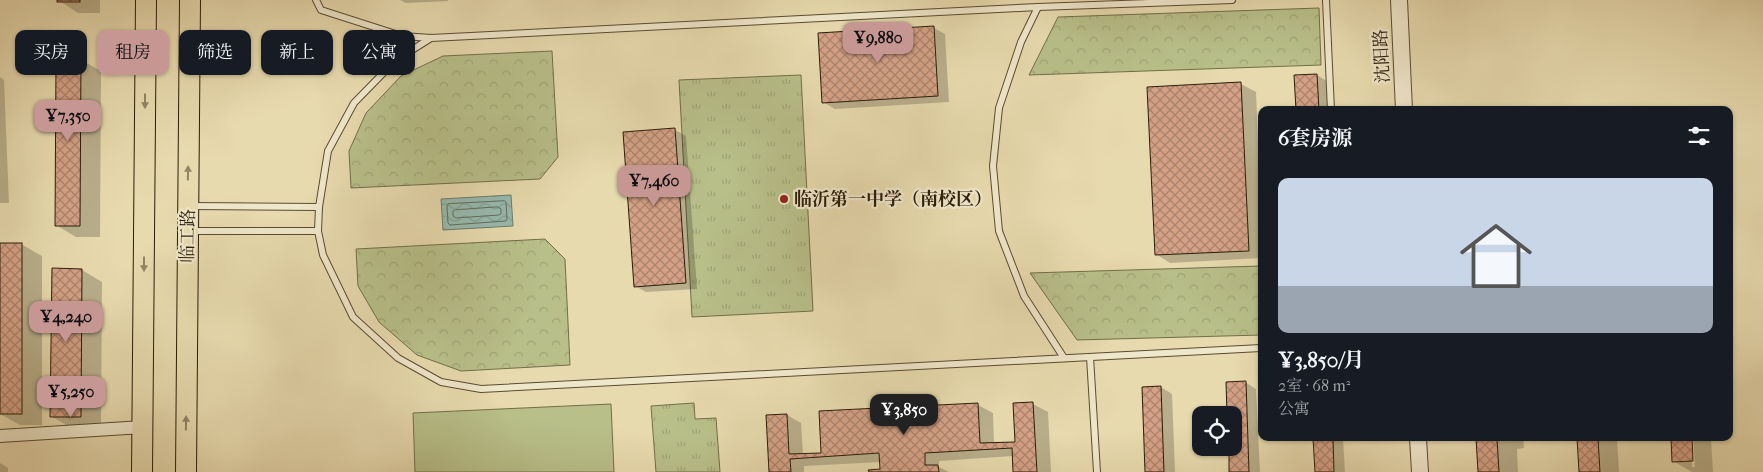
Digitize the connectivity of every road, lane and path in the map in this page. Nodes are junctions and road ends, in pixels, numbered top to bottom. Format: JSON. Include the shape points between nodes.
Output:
{"nodes":[{"id":1,"x":146,"y":0,"type":"edge"},
{"id":2,"x":190,"y":0,"type":"edge"},
{"id":3,"x":316,"y":0,"type":"edge"},
{"id":4,"x":1232,"y":0,"type":"edge"},
{"id":5,"x":1326,"y":0,"type":"edge"},
{"id":6,"x":1399,"y":0,"type":"edge"},
{"id":7,"x":1150,"y":2,"type":"edge"},
{"id":8,"x":1038,"y":8,"type":"junction"},
{"id":9,"x":431,"y":38,"type":"junction"},
{"id":10,"x":1331,"y":106,"type":"edge"},
{"id":11,"x":1404,"y":106,"type":"edge"},
{"id":12,"x":188,"y":206,"type":"junction"},
{"id":13,"x":319,"y":207,"type":"junction"},
{"id":14,"x":188,"y":231,"type":"junction"},
{"id":15,"x":318,"y":231,"type":"junction"},
{"id":16,"x":1258,"y":348,"type":"edge"},
{"id":17,"x":1090,"y":357,"type":"junction"},
{"id":18,"x":1064,"y":358,"type":"junction"},
{"id":19,"x":143,"y":427,"type":"junction"},
{"id":20,"x":0,"y":436,"type":"edge"},
{"id":21,"x":1418,"y":441,"type":"edge"},
{"id":22,"x":142,"y":472,"type":"edge"},
{"id":23,"x":186,"y":472,"type":"edge"},
{"id":24,"x":1097,"y":472,"type":"edge"},
{"id":25,"x":1420,"y":472,"type":"edge"}],
"edges":[{"from":1,"to":19,"type":"main road","one_way":true},
{"from":12,"to":2,"type":"main road","name":"临工路","one_way":true},
{"from":3,"to":9,"type":"lane","via":[[321,10],[402,36]]},
{"from":4,"to":7,"type":"lane"},
{"from":5,"to":10,"type":"lane"},
{"from":6,"to":11,"type":"street","name":"沈阳路"},
{"from":7,"to":8,"type":"lane"},
{"from":8,"to":9,"type":"lane"},
{"from":8,"to":18,"type":"lane","via":[[1021,42],[999,108],[993,166],[999,232],[1024,296]]},
{"from":9,"to":13,"type":"lane","via":[[396,60],[354,103],[328,151]]},
{"from":12,"to":13,"type":"lane"},
{"from":12,"to":14,"type":"main road","name":"临工路"},
{"from":13,"to":15,"type":"lane"},
{"from":14,"to":15,"type":"lane"},
{"from":23,"to":14,"type":"main road","name":"临工路","one_way":true},
{"from":15,"to":18,"type":"lane","via":[[322,255],[353,317],[398,358],[441,382],[481,389]]},
{"from":16,"to":17,"type":"lane"},
{"from":17,"to":18,"type":"lane"},
{"from":17,"to":24,"type":"lane"},
{"from":19,"to":20,"type":"street"},
{"from":19,"to":22,"type":"main road"},
{"from":21,"to":25,"type":"street"}]}
